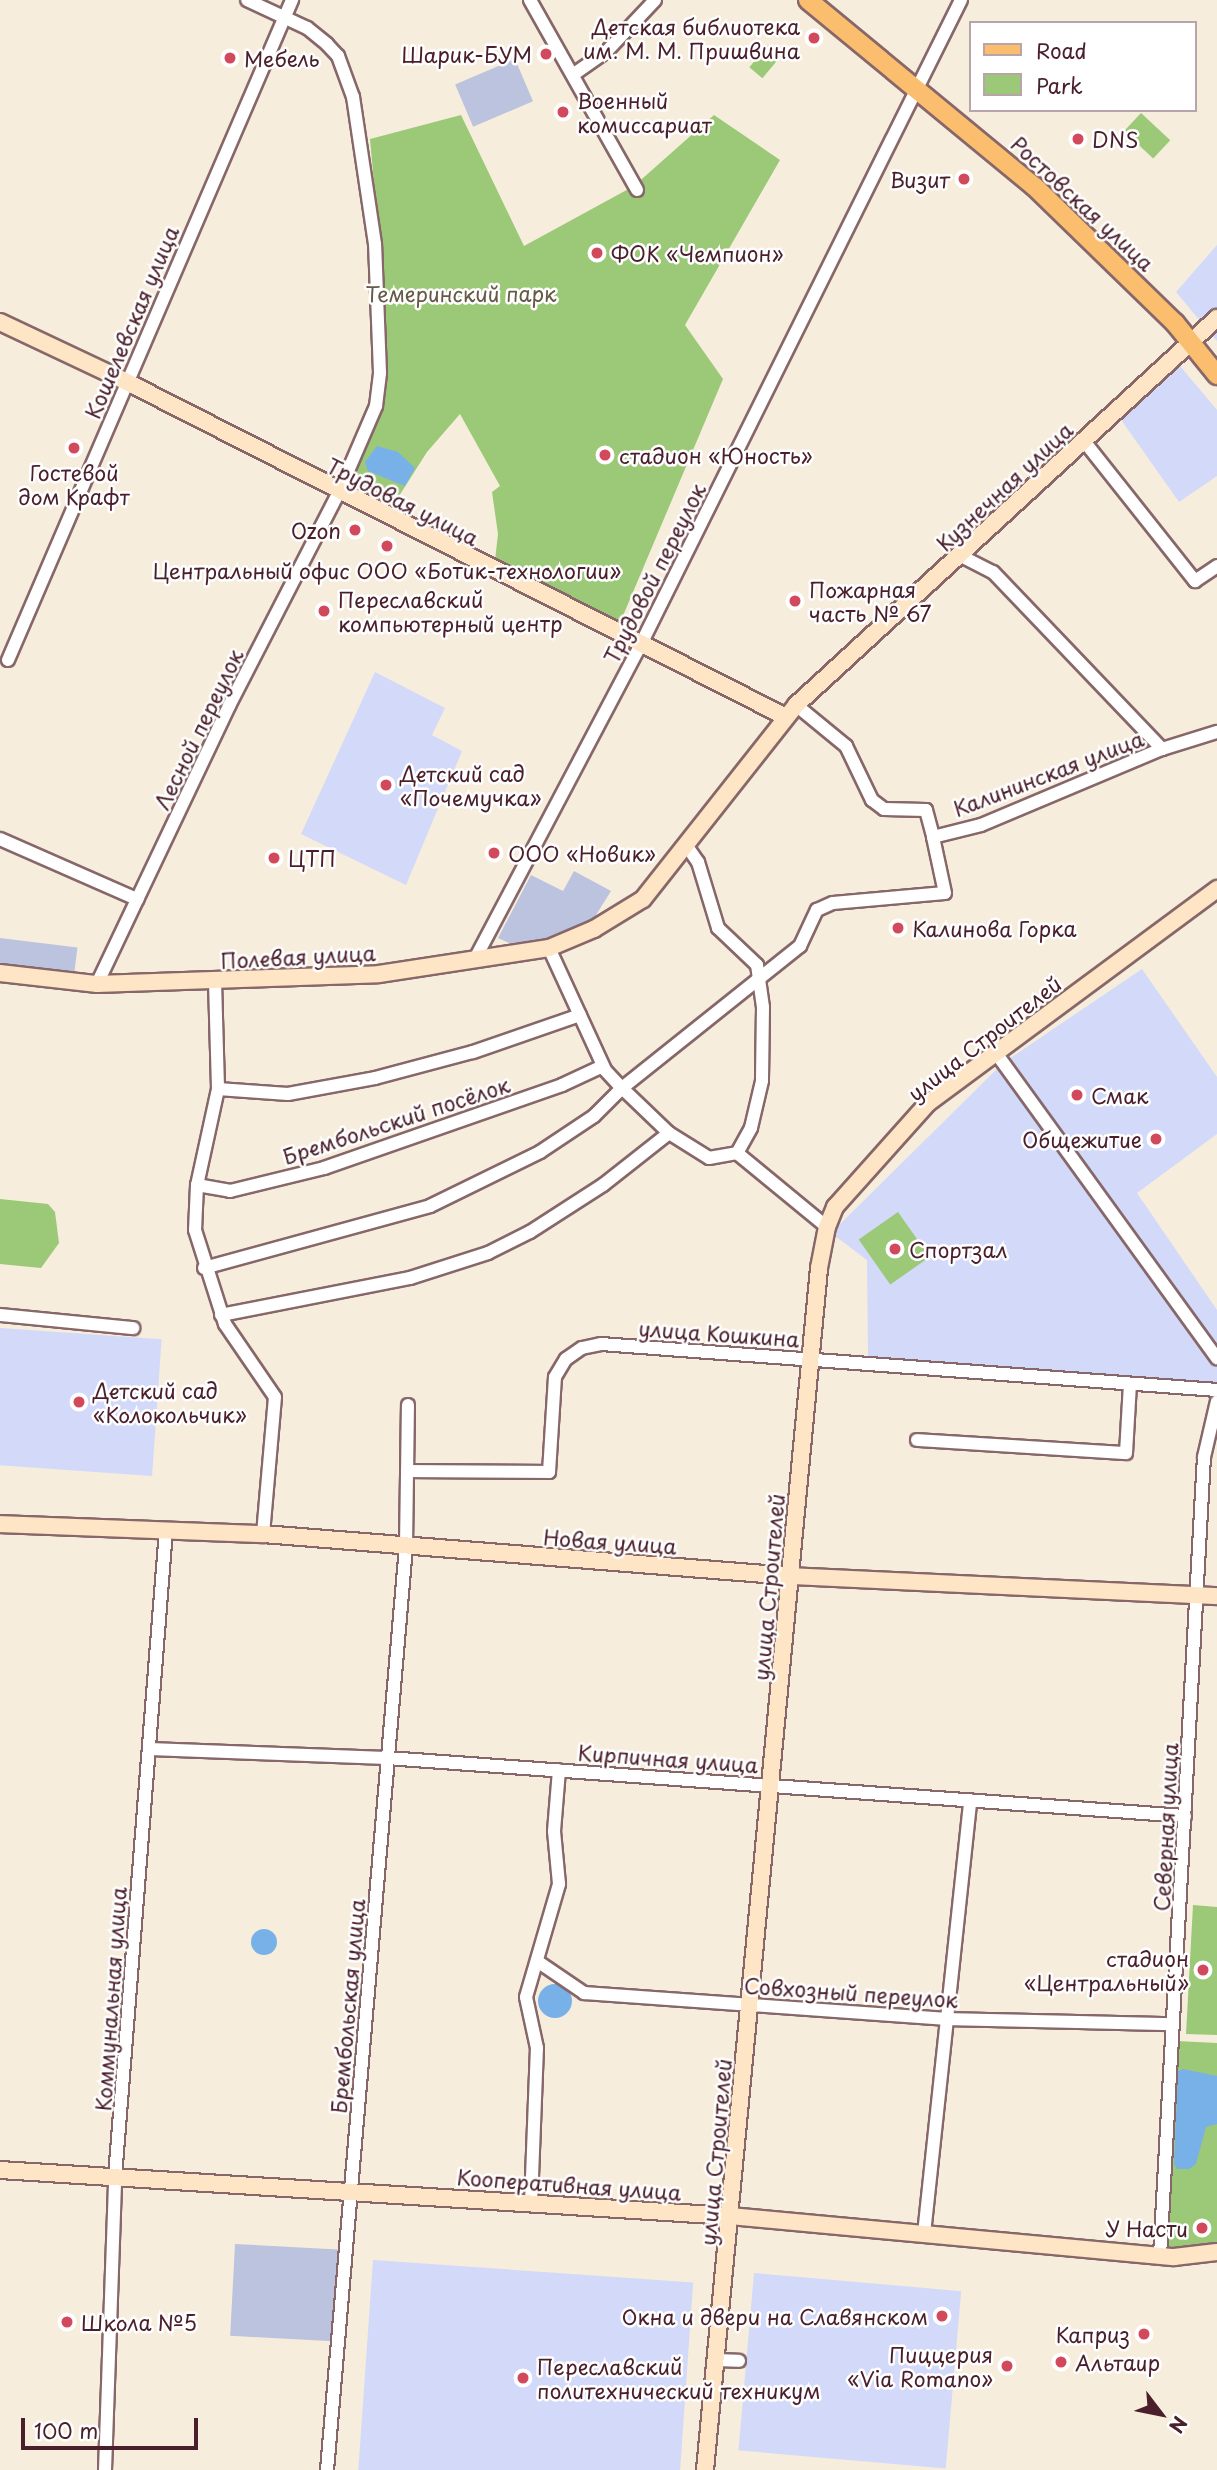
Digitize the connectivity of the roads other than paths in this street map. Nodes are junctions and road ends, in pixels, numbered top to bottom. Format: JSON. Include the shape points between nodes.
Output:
{"nodes":[{"id":1,"x":247,"y":0,"type":"edge"},
{"id":2,"x":292,"y":0,"type":"edge"},
{"id":3,"x":530,"y":0,"type":"edge"},
{"id":4,"x":655,"y":0,"type":"edge"},
{"id":5,"x":808,"y":0,"type":"edge"},
{"id":6,"x":961,"y":0,"type":"edge"},
{"id":7,"x":283,"y":17,"type":"junction"},
{"id":8,"x":573,"y":74,"type":"junction"},
{"id":9,"x":917,"y":89,"type":"junction"},
{"id":10,"x":637,"y":190,"type":"dead end"},
{"id":11,"x":1217,"y":318,"type":"edge"},
{"id":12,"x":0,"y":322,"type":"edge"},
{"id":13,"x":1190,"y":340,"type":"junction"},
{"id":14,"x":1217,"y":375,"type":"edge"},
{"id":15,"x":127,"y":382,"type":"junction"},
{"id":16,"x":1084,"y":441,"type":"junction"},
{"id":17,"x":338,"y":492,"type":"junction"},
{"id":18,"x":961,"y":556,"type":"junction"},
{"id":19,"x":1217,"y":566,"type":"edge"},
{"id":20,"x":641,"y":644,"type":"junction"},
{"id":21,"x":8,"y":660,"type":"dead end"},
{"id":22,"x":791,"y":711,"type":"junction"},
{"id":23,"x":1217,"y":732,"type":"edge"},
{"id":24,"x":1162,"y":749,"type":"junction"},
{"id":25,"x":933,"y":836,"type":"junction"},
{"id":26,"x":0,"y":839,"type":"edge"},
{"id":27,"x":686,"y":845,"type":"junction"},
{"id":28,"x":1217,"y":889,"type":"edge"},
{"id":29,"x":137,"y":899,"type":"junction"},
{"id":30,"x":594,"y":929,"type":"joint"},
{"id":31,"x":549,"y":948,"type":"junction"},
{"id":32,"x":475,"y":959,"type":"junction"},
{"id":33,"x":0,"y":973,"type":"edge"},
{"id":34,"x":758,"y":976,"type":"junction"},
{"id":35,"x":215,"y":981,"type":"junction"},
{"id":36,"x":97,"y":984,"type":"junction"},
{"id":37,"x":580,"y":1016,"type":"junction"},
{"id":38,"x":996,"y":1053,"type":"junction"},
{"id":39,"x":603,"y":1066,"type":"junction"},
{"id":40,"x":622,"y":1088,"type":"junction"},
{"id":41,"x":218,"y":1089,"type":"junction"},
{"id":42,"x":669,"y":1133,"type":"junction"},
{"id":43,"x":737,"y":1153,"type":"junction"},
{"id":44,"x":197,"y":1185,"type":"junction"},
{"id":45,"x":827,"y":1227,"type":"junction"},
{"id":46,"x":204,"y":1268,"type":"junction"},
{"id":47,"x":0,"y":1315,"type":"edge"},
{"id":48,"x":221,"y":1315,"type":"junction"},
{"id":49,"x":133,"y":1328,"type":"dead end"},
{"id":50,"x":1217,"y":1358,"type":"edge"},
{"id":51,"x":810,"y":1359,"type":"junction"},
{"id":52,"x":1130,"y":1384,"type":"junction"},
{"id":53,"x":1217,"y":1390,"type":"edge"},
{"id":54,"x":1217,"y":1401,"type":"edge"},
{"id":55,"x":408,"y":1405,"type":"dead end"},
{"id":56,"x":917,"y":1440,"type":"dead end"},
{"id":57,"x":408,"y":1471,"type":"junction"},
{"id":58,"x":0,"y":1524,"type":"edge"},
{"id":59,"x":166,"y":1531,"type":"junction"},
{"id":60,"x":263,"y":1534,"type":"junction"},
{"id":61,"x":405,"y":1546,"type":"junction"},
{"id":62,"x":790,"y":1576,"type":"junction"},
{"id":63,"x":1197,"y":1595,"type":"junction"},
{"id":64,"x":1217,"y":1596,"type":"edge"},
{"id":65,"x":149,"y":1749,"type":"junction"},
{"id":66,"x":387,"y":1758,"type":"junction"},
{"id":67,"x":559,"y":1770,"type":"junction"},
{"id":68,"x":770,"y":1784,"type":"junction"},
{"id":69,"x":970,"y":1800,"type":"junction"},
{"id":70,"x":1185,"y":1816,"type":"junction"},
{"id":71,"x":537,"y":1961,"type":"junction"},
{"id":72,"x":750,"y":2005,"type":"junction"},
{"id":73,"x":944,"y":2019,"type":"junction"},
{"id":74,"x":1173,"y":2024,"type":"junction"},
{"id":75,"x":0,"y":2170,"type":"edge"},
{"id":76,"x":115,"y":2177,"type":"junction"},
{"id":77,"x":350,"y":2192,"type":"junction"},
{"id":78,"x":531,"y":2203,"type":"junction"},
{"id":79,"x":730,"y":2216,"type":"junction"},
{"id":80,"x":924,"y":2234,"type":"junction"},
{"id":81,"x":1217,"y":2252,"type":"edge"},
{"id":82,"x":1160,"y":2256,"type":"junction"},
{"id":83,"x":715,"y":2360,"type":"junction"},
{"id":84,"x":739,"y":2361,"type":"dead end"},
{"id":85,"x":105,"y":2470,"type":"edge"},
{"id":86,"x":327,"y":2470,"type":"edge"},
{"id":87,"x":705,"y":2470,"type":"edge"}],
"edges":[{"from":1,"to":7,"type":"street","name":"Лесной переулок"},
{"from":2,"to":7,"type":"street","name":"Кошелевская улица"},
{"from":3,"to":8,"type":"street"},
{"from":4,"to":8,"type":"street","via":[[607,51]]},
{"from":5,"to":9,"type":"main road","name":"Ростовская улица"},
{"from":6,"to":9,"type":"street","name":"Трудовой переулок"},
{"from":7,"to":15,"type":"street","name":"Кошелевская улица"},
{"from":7,"to":17,"type":"street","name":"Лесной переулок","via":[[307,28],[338,57],[354,97],[370,186],[380,373],[376,406]]},
{"from":8,"to":10,"type":"street"},
{"from":9,"to":13,"type":"main road","name":"Ростовская улица","via":[[1034,186]]},
{"from":9,"to":20,"type":"street","name":"Трудовой переулок"},
{"from":11,"to":13,"type":"street","name":"Кузнечная улица"},
{"from":12,"to":15,"type":"street","name":"Трудовая улица"},
{"from":13,"to":14,"type":"main road","name":"Ростовская улица"},
{"from":13,"to":16,"type":"street","name":"Кузнечная улица"},
{"from":15,"to":17,"type":"street","name":"Трудовая улица"},
{"from":15,"to":21,"type":"street","name":"Кошелевская улица"},
{"from":16,"to":18,"type":"street","name":"Кузнечная улица"},
{"from":16,"to":19,"type":"street","via":[[1195,580]]},
{"from":17,"to":20,"type":"street","name":"Трудовая улица"},
{"from":17,"to":29,"type":"street","name":"Лесной переулок"},
{"from":18,"to":22,"type":"street","name":"Кузнечная улица"},
{"from":18,"to":24,"type":"street","via":[[993,572]]},
{"from":20,"to":22,"type":"street","name":"Трудовая улица"},
{"from":20,"to":32,"type":"street","name":"Трудовой переулок"},
{"from":22,"to":25,"type":"street","name":"Калининская улица","via":[[846,746],[872,800],[884,809],[926,810]]},
{"from":22,"to":27,"type":"street","name":"Кузнечная улица"},
{"from":23,"to":24,"type":"street","name":"Калининская улица"},
{"from":24,"to":25,"type":"street","name":"Калининская улица","via":[[981,825]]},
{"from":25,"to":34,"type":"street","via":[[945,893],[833,903],[817,910],[800,946]]},
{"from":26,"to":29,"type":"street"},
{"from":27,"to":30,"type":"street","name":"Кузнечная улица","via":[[643,899]]},
{"from":27,"to":34,"type":"street","via":[[698,862],[718,928],[757,965]]},
{"from":28,"to":38,"type":"street","name":"улица Строителей"},
{"from":29,"to":36,"type":"street","name":"Лесной переулок"},
{"from":30,"to":31,"type":"street","name":"Полевая улица"},
{"from":31,"to":32,"type":"street","name":"Полевая улица"},
{"from":31,"to":37,"type":"street"},
{"from":32,"to":35,"type":"street","name":"Полевая улица","via":[[380,974]]},
{"from":33,"to":36,"type":"street","name":"Полевая улица"},
{"from":34,"to":40,"type":"street"},
{"from":34,"to":43,"type":"street","via":[[763,1007],[762,1081],[751,1128]]},
{"from":35,"to":36,"type":"street","name":"Полевая улица"},
{"from":35,"to":41,"type":"street"},
{"from":37,"to":39,"type":"street"},
{"from":37,"to":41,"type":"street","name":"Брембольский посёлок","via":[[376,1078],[288,1094]]},
{"from":38,"to":45,"type":"street","name":"улица Строителей","via":[[928,1103],[835,1207]]},
{"from":38,"to":50,"type":"street"},
{"from":39,"to":40,"type":"street"},
{"from":39,"to":44,"type":"street","name":"Брембольский посёлок","via":[[562,1085],[324,1168],[230,1191]]},
{"from":40,"to":42,"type":"street"},
{"from":40,"to":46,"type":"street","via":[[594,1116],[540,1152],[430,1206]]},
{"from":41,"to":44,"type":"street"},
{"from":42,"to":43,"type":"street","via":[[709,1158]]},
{"from":42,"to":48,"type":"street","via":[[593,1192],[488,1253],[410,1278]]},
{"from":43,"to":45,"type":"street"},
{"from":44,"to":46,"type":"street","via":[[195,1230]]},
{"from":45,"to":51,"type":"street","name":"улица Строителей"},
{"from":46,"to":48,"type":"street"},
{"from":47,"to":49,"type":"street"},
{"from":48,"to":60,"type":"street","via":[[275,1397]]},
{"from":51,"to":52,"type":"street","name":"улица Кошкина"},
{"from":51,"to":57,"type":"street","name":"улица Кошкина","via":[[601,1344],[582,1348],[566,1359],[555,1377],[549,1472]]},
{"from":51,"to":62,"type":"street","name":"улица Строителей"},
{"from":52,"to":53,"type":"street","name":"улица Кошкина"},
{"from":52,"to":56,"type":"street","via":[[1126,1453]]},
{"from":54,"to":63,"type":"street","name":"Северная улица","via":[[1204,1457]]},
{"from":55,"to":57,"type":"street","name":"Брембольская улица"},
{"from":57,"to":61,"type":"street","name":"Брембольская улица"},
{"from":58,"to":59,"type":"street","name":"Новая улица"},
{"from":59,"to":60,"type":"street","name":"Новая улица"},
{"from":59,"to":65,"type":"street","name":"Коммунальная улица"},
{"from":60,"to":61,"type":"street","name":"Новая улица"},
{"from":61,"to":62,"type":"street","name":"Новая улица"},
{"from":61,"to":66,"type":"street","name":"Брембольская улица"},
{"from":62,"to":63,"type":"street","name":"Новая улица"},
{"from":62,"to":68,"type":"street","name":"улица Строителей"},
{"from":63,"to":64,"type":"street","name":"Новая улица"},
{"from":63,"to":70,"type":"street","name":"Северная улица"},
{"from":65,"to":66,"type":"street","name":"Кирпичная улица"},
{"from":65,"to":76,"type":"street","name":"Коммунальная улица"},
{"from":66,"to":67,"type":"street","name":"Кирпичная улица"},
{"from":66,"to":77,"type":"street","name":"Брембольская улица"},
{"from":67,"to":68,"type":"street","name":"Кирпичная улица"},
{"from":67,"to":71,"type":"street","via":[[554,1831],[559,1884]]},
{"from":68,"to":69,"type":"street","name":"Кирпичная улица"},
{"from":68,"to":72,"type":"street","name":"улица Строителей"},
{"from":69,"to":70,"type":"street","name":"Кирпичная улица"},
{"from":69,"to":73,"type":"street"},
{"from":70,"to":74,"type":"street","name":"Северная улица"},
{"from":71,"to":72,"type":"street","name":"Совхозный переулок","via":[[584,1993]]},
{"from":71,"to":78,"type":"street","via":[[526,1997],[537,2048]]},
{"from":72,"to":73,"type":"street","name":"Совхозный переулок"},
{"from":72,"to":79,"type":"street","name":"улица Строителей"},
{"from":73,"to":74,"type":"street","name":"Совхозный переулок"},
{"from":73,"to":80,"type":"street"},
{"from":74,"to":82,"type":"street","name":"Северная улица"},
{"from":75,"to":76,"type":"street","name":"Кооперативная улица"},
{"from":76,"to":77,"type":"street","name":"Кооперативная улица"},
{"from":76,"to":85,"type":"street","name":"Коммунальная улица"},
{"from":77,"to":78,"type":"street","name":"Кооперативная улица"},
{"from":77,"to":86,"type":"street","name":"Брембольская улица"},
{"from":78,"to":79,"type":"street","name":"Кооперативная улица"},
{"from":79,"to":80,"type":"street","name":"Кооперативная улица"},
{"from":79,"to":83,"type":"street","name":"улица Строителей"},
{"from":80,"to":82,"type":"street","name":"Кооперативная улица"},
{"from":81,"to":82,"type":"street","name":"Кооперативная улица"},
{"from":83,"to":84,"type":"street"},
{"from":83,"to":87,"type":"street","name":"улица Строителей"}]}
